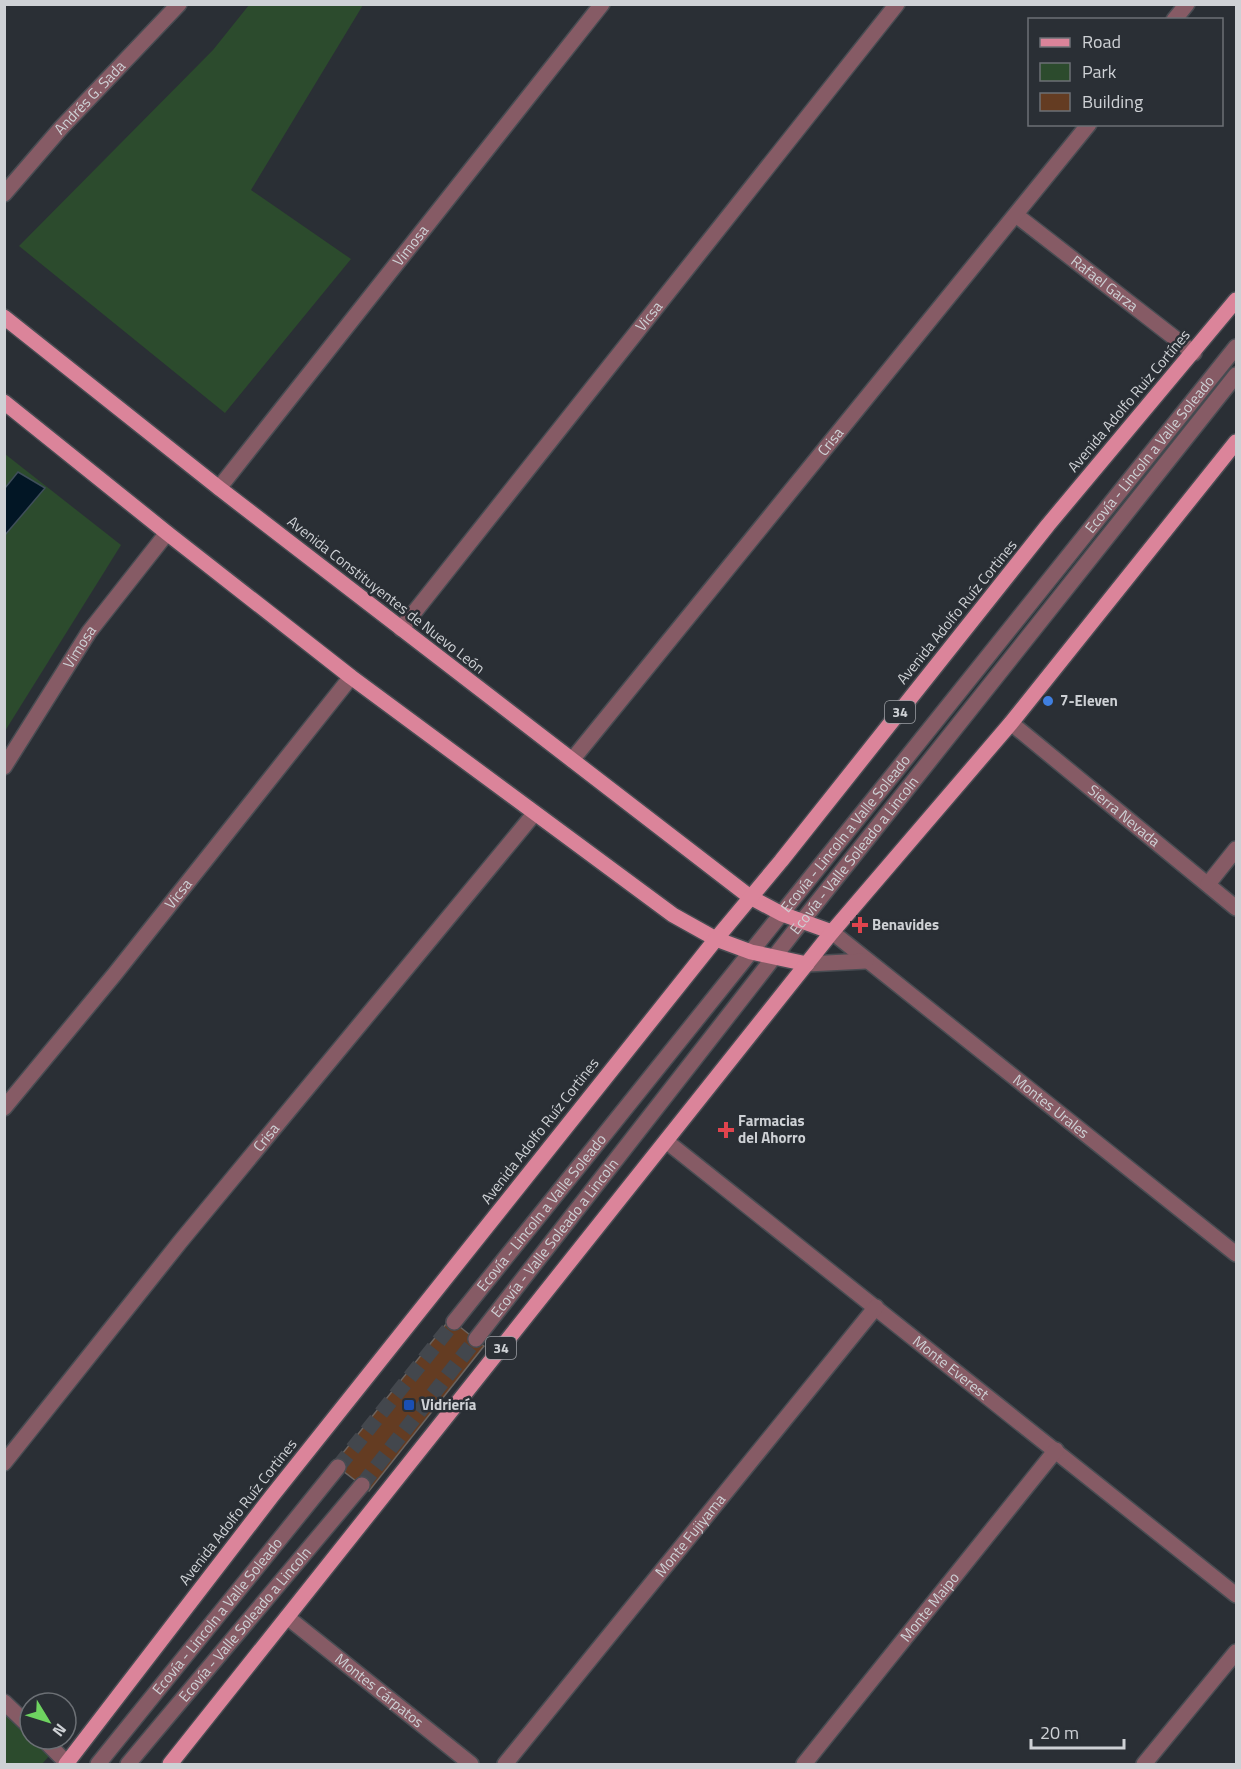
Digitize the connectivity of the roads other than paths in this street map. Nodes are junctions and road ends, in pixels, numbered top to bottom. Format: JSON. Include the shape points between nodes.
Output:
{"nodes":[{"id":1,"x":178,"y":4,"type":"edge"},
{"id":2,"x":603,"y":4,"type":"edge"},
{"id":3,"x":897,"y":4,"type":"edge"},
{"id":4,"x":1187,"y":4,"type":"edge"},
{"id":5,"x":1176,"y":18,"type":"edge"},
{"id":6,"x":1087,"y":126,"type":"edge"},
{"id":7,"x":4,"y":194,"type":"edge"},
{"id":8,"x":1016,"y":215,"type":"junction"},
{"id":9,"x":1236,"y":300,"type":"edge"},
{"id":10,"x":4,"y":317,"type":"edge"},
{"id":11,"x":1236,"y":346,"type":"edge"},
{"id":12,"x":1194,"y":353,"type":"junction"},
{"id":13,"x":1236,"y":375,"type":"edge"},
{"id":14,"x":4,"y":402,"type":"edge"},
{"id":15,"x":1236,"y":442,"type":"edge"},
{"id":16,"x":219,"y":488,"type":"junction"},
{"id":17,"x":1048,"y":525,"type":"joint"},
{"id":18,"x":167,"y":533,"type":"junction"},
{"id":19,"x":401,"y":629,"type":"junction"},
{"id":20,"x":351,"y":677,"type":"junction"},
{"id":21,"x":1011,"y":723,"type":"junction"},
{"id":22,"x":572,"y":760,"type":"junction"},
{"id":23,"x":4,"y":767,"type":"edge"},
{"id":24,"x":534,"y":814,"type":"junction"},
{"id":25,"x":1236,"y":849,"type":"edge"},
{"id":26,"x":1208,"y":884,"type":"junction"},
{"id":27,"x":750,"y":897,"type":"junction"},
{"id":28,"x":1236,"y":908,"type":"edge"},
{"id":29,"x":782,"y":914,"type":"junction"},
{"id":30,"x":803,"y":920,"type":"junction"},
{"id":31,"x":832,"y":932,"type":"junction"},
{"id":32,"x":716,"y":939,"type":"junction"},
{"id":33,"x":751,"y":952,"type":"junction"},
{"id":34,"x":775,"y":956,"type":"junction"},
{"id":35,"x":866,"y":961,"type":"junction"},
{"id":36,"x":807,"y":964,"type":"junction"},
{"id":37,"x":4,"y":1108,"type":"edge"},
{"id":38,"x":666,"y":1141,"type":"junction"},
{"id":39,"x":1236,"y":1254,"type":"edge"},
{"id":40,"x":876,"y":1307,"type":"junction"},
{"id":41,"x":454,"y":1322,"type":"tunnel mouth"},
{"id":42,"x":476,"y":1339,"type":"tunnel mouth"},
{"id":43,"x":1056,"y":1450,"type":"junction"},
{"id":44,"x":4,"y":1463,"type":"edge"},
{"id":45,"x":338,"y":1467,"type":"tunnel mouth"},
{"id":46,"x":362,"y":1485,"type":"tunnel mouth"},
{"id":47,"x":1236,"y":1595,"type":"edge"},
{"id":48,"x":287,"y":1617,"type":"junction"},
{"id":49,"x":1234,"y":1659,"type":"edge"},
{"id":50,"x":4,"y":1702,"type":"edge"},
{"id":51,"x":18,"y":1715,"type":"edge"},
{"id":52,"x":55,"y":1751,"type":"edge"},
{"id":53,"x":67,"y":1764,"type":"edge"},
{"id":54,"x":98,"y":1764,"type":"edge"},
{"id":55,"x":128,"y":1764,"type":"edge"},
{"id":56,"x":170,"y":1764,"type":"edge"},
{"id":57,"x":471,"y":1764,"type":"edge"},
{"id":58,"x":505,"y":1764,"type":"edge"},
{"id":59,"x":804,"y":1764,"type":"edge"},
{"id":60,"x":1144,"y":1764,"type":"edge"}],
"edges":[{"from":1,"to":7,"type":"street","name":"Andrés G. Sada"},
{"from":2,"to":16,"type":"street","name":"Vimosa"},
{"from":3,"to":19,"type":"street","name":"Vicsa"},
{"from":4,"to":5,"type":"street"},
{"from":6,"to":8,"type":"street","name":"Crisa"},
{"from":8,"to":12,"type":"street","name":"Rafael Garza"},
{"from":8,"to":22,"type":"street","name":"Crisa"},
{"from":9,"to":12,"type":"main road","name":"Avenida Adolfo Ruiz Cortínes","number":"34"},
{"from":10,"to":16,"type":"main road","name":"Avenida Constituyentes de Nuevo León"},
{"from":11,"to":29,"type":"street","name":"Ecovía - Lincoln a Valle Soleado"},
{"from":12,"to":17,"type":"main road","name":"Avenida Adolfo Ruiz Cortínes","number":"34"},
{"from":13,"to":30,"type":"street","name":"Ecovía - Valle Soleado a Lincoln"},
{"from":14,"to":18,"type":"main road"},
{"from":15,"to":21,"type":"main road","number":"34"},
{"from":16,"to":19,"type":"main road","name":"Avenida Constituyentes de Nuevo León"},
{"from":17,"to":27,"type":"main road","name":"Avenida Adolfo Ruíz Cortines","number":"34"},
{"from":18,"to":20,"type":"main road"},
{"from":18,"to":23,"type":"street","name":"Vimosa","via":[[89,632]]},
{"from":19,"to":22,"type":"main road","name":"Avenida Constituyentes de Nuevo León"},
{"from":20,"to":24,"type":"main road"},
{"from":20,"to":37,"type":"street","name":"Vicsa"},
{"from":21,"to":26,"type":"street","name":"Sierra Nevada"},
{"from":21,"to":31,"type":"main road","number":"34"},
{"from":22,"to":27,"type":"main road","name":"Avenida Constituyentes de Nuevo León"},
{"from":24,"to":32,"type":"main road","via":[[673,915]]},
{"from":24,"to":44,"type":"street","name":"Crisa","via":[[180,1242]]},
{"from":25,"to":26,"type":"street"},
{"from":26,"to":28,"type":"street","name":"Sierra Nevada"},
{"from":27,"to":29,"type":"main road","name":"Avenida Constituyentes de Nuevo León"},
{"from":27,"to":32,"type":"main road","name":"Avenida Adolfo Ruíz Cortines","number":"34"},
{"from":29,"to":30,"type":"main road","name":"Avenida Constituyentes de Nuevo León"},
{"from":29,"to":33,"type":"street","name":"Ecovía - Lincoln a Valle Soleado"},
{"from":30,"to":31,"type":"main road","name":"Avenida Constituyentes de Nuevo León"},
{"from":30,"to":34,"type":"street","name":"Ecovía - Valle Soleado a Lincoln"},
{"from":31,"to":35,"type":"street","name":"Montes Urales"},
{"from":31,"to":36,"type":"main road","number":"34"},
{"from":32,"to":33,"type":"main road"},
{"from":32,"to":53,"type":"main road","name":"Avenida Adolfo Ruíz Cortines","number":"34","via":[[272,1496]]},
{"from":33,"to":34,"type":"main road"},
{"from":33,"to":41,"type":"street","name":"Ecovía - Lincoln a Valle Soleado"},
{"from":34,"to":36,"type":"main road"},
{"from":34,"to":42,"type":"street","name":"Ecovía - Valle Soleado a Lincoln"},
{"from":35,"to":36,"type":"street"},
{"from":35,"to":39,"type":"street","name":"Montes Urales"},
{"from":36,"to":38,"type":"main road","number":"34"},
{"from":38,"to":40,"type":"street","name":"Monte Everest"},
{"from":38,"to":48,"type":"main road","number":"34"},
{"from":40,"to":43,"type":"street","name":"Monte Everest"},
{"from":40,"to":58,"type":"street","name":"Monte Fujiyama"},
{"from":43,"to":47,"type":"street","name":"Monte Everest"},
{"from":43,"to":59,"type":"street","name":"Monte Maipo"},
{"from":45,"to":54,"type":"street","name":"Ecovía - Lincoln a Valle Soleado"},
{"from":46,"to":55,"type":"street","name":"Ecovía - Valle Soleado a Lincoln"},
{"from":48,"to":56,"type":"main road","number":"34"},
{"from":48,"to":57,"type":"street","name":"Montes Cárpatos"},
{"from":49,"to":60,"type":"street"},
{"from":50,"to":51,"type":"street"},
{"from":52,"to":53,"type":"street"}]}
